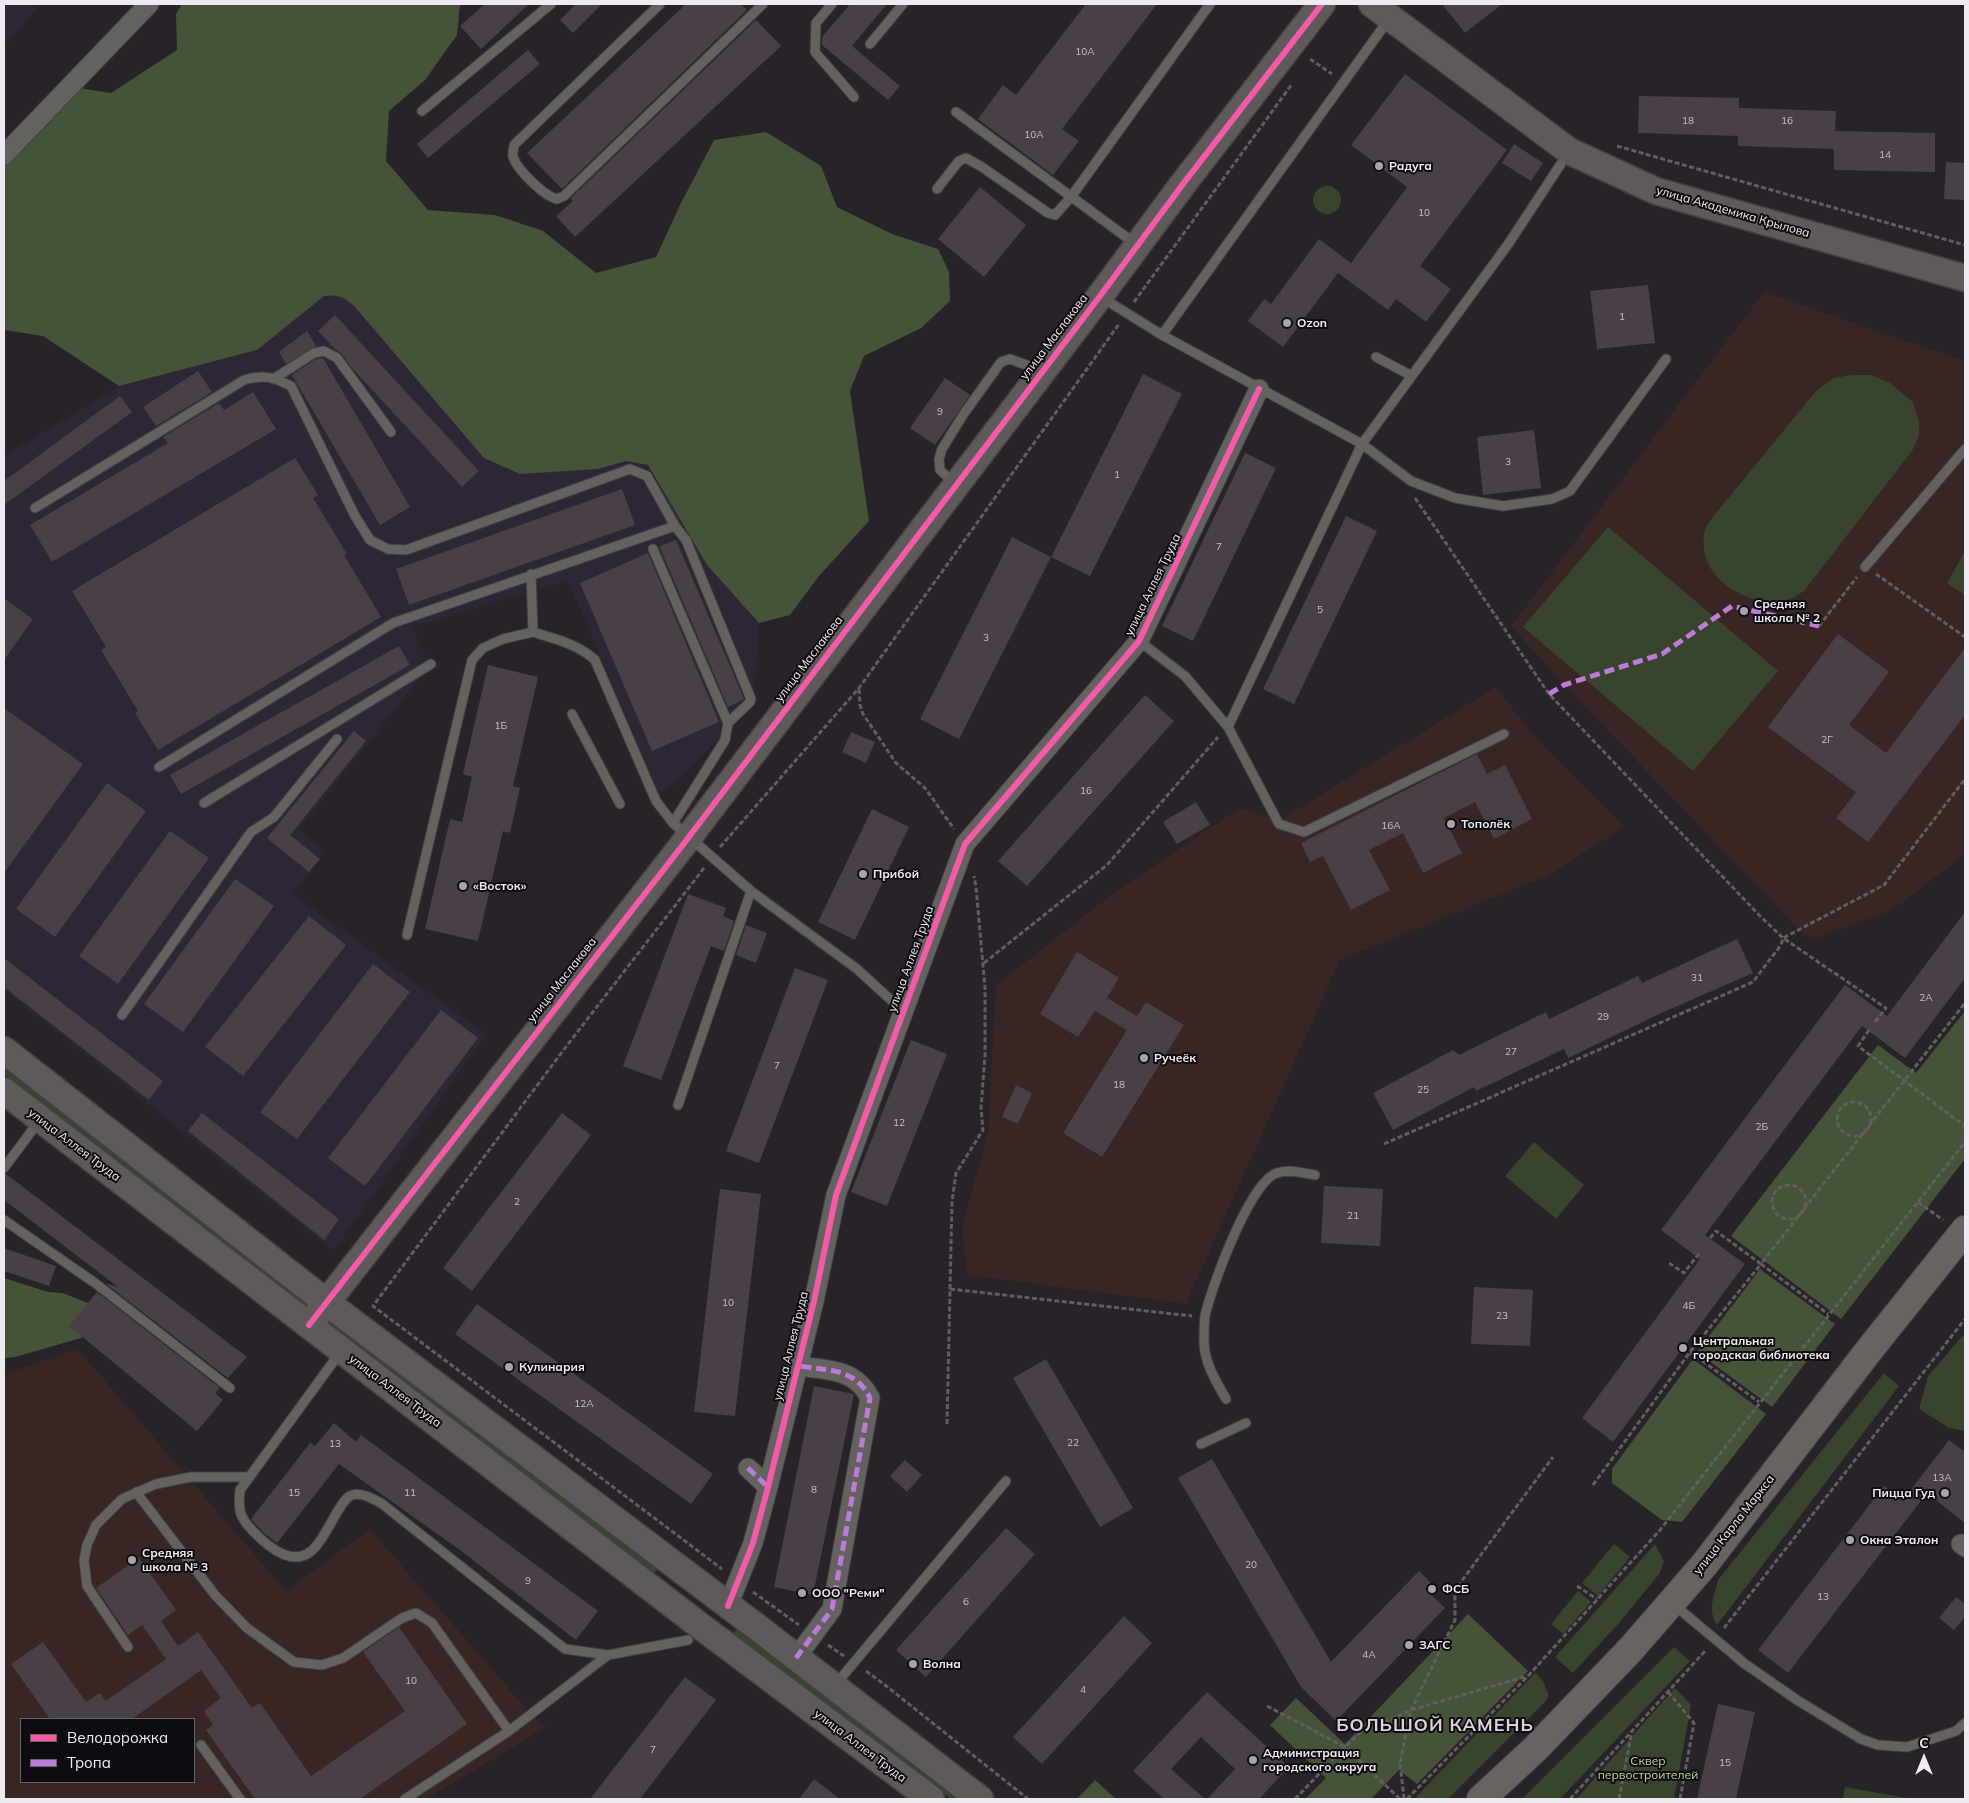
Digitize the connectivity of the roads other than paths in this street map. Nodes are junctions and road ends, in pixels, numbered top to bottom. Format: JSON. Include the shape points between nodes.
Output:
{"nodes":[{"id":1,"x":149,"y":4,"type":"edge"},
{"id":2,"x":551,"y":4,"type":"edge"},
{"id":3,"x":660,"y":4,"type":"edge"},
{"id":4,"x":763,"y":4,"type":"edge"},
{"id":5,"x":832,"y":4,"type":"edge"},
{"id":6,"x":903,"y":4,"type":"edge"},
{"id":7,"x":1210,"y":4,"type":"edge"},
{"id":8,"x":1322,"y":4,"type":"edge"},
{"id":9,"x":1381,"y":10,"type":"edge"},
{"id":10,"x":870,"y":44,"type":"dead end"},
{"id":11,"x":854,"y":97,"type":"dead end"},
{"id":12,"x":422,"y":111,"type":"dead end"},
{"id":13,"x":956,"y":112,"type":"dead end"},
{"id":14,"x":1569,"y":151,"type":"junction"},
{"id":15,"x":4,"y":155,"type":"edge"},
{"id":16,"x":937,"y":189,"type":"dead end"},
{"id":17,"x":1071,"y":197,"type":"junction"},
{"id":18,"x":1137,"y":245,"type":"junction"},
{"id":19,"x":1965,"y":278,"type":"edge"},
{"id":20,"x":1100,"y":296,"type":"junction"},
{"id":21,"x":1162,"y":335,"type":"junction"},
{"id":22,"x":1376,"y":357,"type":"dead end"},
{"id":23,"x":1666,"y":358,"type":"dead end"},
{"id":24,"x":1042,"y":371,"type":"junction"},
{"id":25,"x":1412,"y":376,"type":"junction"},
{"id":26,"x":275,"y":378,"type":"junction"},
{"id":27,"x":1259,"y":389,"type":"junction"},
{"id":28,"x":391,"y":432,"type":"dead end"},
{"id":29,"x":1362,"y":444,"type":"junction"},
{"id":30,"x":1965,"y":449,"type":"edge"},
{"id":31,"x":956,"y":485,"type":"junction"},
{"id":32,"x":35,"y":508,"type":"dead end"},
{"id":33,"x":675,"y":526,"type":"junction"},
{"id":34,"x":653,"y":549,"type":"dead end"},
{"id":35,"x":1865,"y":567,"type":"road end"},
{"id":36,"x":532,"y":574,"type":"junction"},
{"id":37,"x":533,"y":632,"type":"junction"},
{"id":38,"x":1139,"y":641,"type":"junction"},
{"id":39,"x":431,"y":664,"type":"dead end"},
{"id":40,"x":572,"y":714,"type":"dead end"},
{"id":41,"x":728,"y":723,"type":"junction"},
{"id":42,"x":1228,"y":727,"type":"junction"},
{"id":43,"x":1504,"y":734,"type":"dead end"},
{"id":44,"x":337,"y":739,"type":"dead end"},
{"id":45,"x":158,"y":767,"type":"dead end"},
{"id":46,"x":204,"y":802,"type":"dead end"},
{"id":47,"x":620,"y":804,"type":"dead end"},
{"id":48,"x":681,"y":829,"type":"junction"},
{"id":49,"x":751,"y":891,"type":"junction"},
{"id":50,"x":407,"y":935,"type":"dead end"},
{"id":51,"x":904,"y":1012,"type":"junction"},
{"id":52,"x":122,"y":1015,"type":"dead end"},
{"id":53,"x":4,"y":1050,"type":"edge"},
{"id":54,"x":4,"y":1091,"type":"edge"},
{"id":55,"x":678,"y":1105,"type":"dead end"},
{"id":56,"x":40,"y":1119,"type":"junction"},
{"id":57,"x":4,"y":1168,"type":"edge"},
{"id":58,"x":1315,"y":1175,"type":"dead end"},
{"id":59,"x":4,"y":1220,"type":"edge"},
{"id":60,"x":1965,"y":1230,"type":"edge"},
{"id":61,"x":326,"y":1302,"type":"junction"},
{"id":62,"x":309,"y":1325,"type":"junction"},
{"id":63,"x":342,"y":1350,"type":"junction"},
{"id":64,"x":797,"y":1366,"type":"junction"},
{"id":65,"x":230,"y":1388,"type":"dead end"},
{"id":66,"x":1226,"y":1399,"type":"dead end"},
{"id":67,"x":1246,"y":1423,"type":"dead end"},
{"id":68,"x":1201,"y":1444,"type":"dead end"},
{"id":69,"x":748,"y":1468,"type":"dead end"},
{"id":70,"x":248,"y":1477,"type":"junction"},
{"id":71,"x":1006,"y":1481,"type":"dead end"},
{"id":72,"x":768,"y":1487,"type":"junction"},
{"id":73,"x":136,"y":1492,"type":"junction"},
{"id":74,"x":1671,"y":1602,"type":"junction"},
{"id":75,"x":728,"y":1606,"type":"junction"},
{"id":76,"x":688,"y":1640,"type":"dead end"},
{"id":77,"x":128,"y":1647,"type":"dead end"},
{"id":78,"x":608,"y":1655,"type":"junction"},
{"id":79,"x":796,"y":1658,"type":"junction"},
{"id":80,"x":834,"y":1687,"type":"junction"},
{"id":81,"x":1965,"y":1723,"type":"edge"},
{"id":82,"x":509,"y":1731,"type":"junction"},
{"id":83,"x":201,"y":1745,"type":"dead end"},
{"id":84,"x":240,"y":1799,"type":"edge"},
{"id":85,"x":405,"y":1799,"type":"edge"},
{"id":86,"x":931,"y":1799,"type":"edge"},
{"id":87,"x":980,"y":1799,"type":"edge"},
{"id":88,"x":1481,"y":1799,"type":"edge"}],
"edges":[{"from":1,"to":15,"type":"street"},
{"from":2,"to":12,"type":"lane"},
{"from":3,"to":4,"type":"lane","via":[[514,145],[512,155],[517,167],[550,197],[564,196]]},
{"from":5,"to":11,"type":"lane","via":[[816,23],[815,52]]},
{"from":6,"to":10,"type":"lane"},
{"from":7,"to":17,"type":"lane"},
{"from":8,"to":18,"type":"street","name":"улица Маслакова"},
{"from":9,"to":14,"type":"street","name":"улица Академика Крылова"},
{"from":9,"to":21,"type":"lane"},
{"from":13,"to":17,"type":"lane"},
{"from":14,"to":19,"type":"street","name":"улица Академика Крылова","via":[[1656,191]]},
{"from":14,"to":25,"type":"lane","via":[[1508,243]]},
{"from":16,"to":17,"type":"lane","via":[[959,161],[966,158],[1052,215]]},
{"from":17,"to":18,"type":"lane"},
{"from":18,"to":20,"type":"street","name":"улица Маслакова"},
{"from":20,"to":21,"type":"lane"},
{"from":20,"to":24,"type":"street","name":"улица Маслакова"},
{"from":21,"to":27,"type":"lane"},
{"from":22,"to":25,"type":"lane"},
{"from":23,"to":29,"type":"lane","via":[[1570,491],[1552,499],[1503,506],[1455,498],[1411,481]]},
{"from":24,"to":31,"type":"street","name":"улица Маслакова"},
{"from":24,"to":31,"type":"lane","via":[[1010,358],[1001,362],[942,449],[940,470]]},
{"from":25,"to":29,"type":"lane"},
{"from":26,"to":28,"type":"lane","via":[[314,352],[324,351],[337,358]]},
{"from":26,"to":32,"type":"lane","via":[[260,376],[244,380]]},
{"from":26,"to":33,"type":"lane","via":[[291,386],[370,540],[388,549],[406,550],[630,469],[647,476]]},
{"from":27,"to":29,"type":"lane"},
{"from":27,"to":38,"type":"street","name":"улица Аллея Труда"},
{"from":29,"to":42,"type":"lane"},
{"from":30,"to":35,"type":"lane"},
{"from":31,"to":48,"type":"street","name":"улица Маслакова"},
{"from":33,"to":36,"type":"lane"},
{"from":33,"to":41,"type":"lane","via":[[686,540],[751,695],[750,702]]},
{"from":34,"to":41,"type":"lane"},
{"from":36,"to":37,"type":"lane"},
{"from":36,"to":45,"type":"lane","via":[[393,623]]},
{"from":37,"to":48,"type":"lane","via":[[576,646],[594,660],[656,800]]},
{"from":37,"to":50,"type":"lane","via":[[483,648],[472,660]]},
{"from":38,"to":42,"type":"lane","via":[[1185,676]]},
{"from":38,"to":51,"type":"street","name":"улица Аллея Труда","via":[[965,844]]},
{"from":39,"to":46,"type":"lane"},
{"from":40,"to":47,"type":"lane"},
{"from":41,"to":48,"type":"lane","via":[[725,740]]},
{"from":42,"to":43,"type":"lane","via":[[1279,824],[1304,832]]},
{"from":44,"to":52,"type":"lane","via":[[274,817],[251,832]]},
{"from":48,"to":49,"type":"lane"},
{"from":48,"to":61,"type":"street","name":"улица Маслакова"},
{"from":49,"to":51,"type":"lane","via":[[857,969]]},
{"from":49,"to":55,"type":"lane"},
{"from":51,"to":64,"type":"street","name":"улица Аллея Труда","via":[[836,1196]]},
{"from":53,"to":61,"type":"street"},
{"from":54,"to":56,"type":"street","name":"улица Аллея Труда"},
{"from":56,"to":57,"type":"lane"},
{"from":56,"to":62,"type":"street","name":"улица Аллея Труда"},
{"from":58,"to":66,"type":"lane","via":[[1277,1173],[1263,1182],[1249,1204],[1214,1284],[1205,1318],[1204,1345],[1207,1365]]},
{"from":59,"to":65,"type":"lane","via":[[96,1282]]},
{"from":60,"to":74,"type":"main road","name":"улица Карла Маркса","via":[[1704,1566]]},
{"from":61,"to":62,"type":"street","name":"улица Маслакова"},
{"from":61,"to":75,"type":"street"},
{"from":62,"to":63,"type":"street","name":"улица Аллея Труда"},
{"from":63,"to":70,"type":"lane"},
{"from":63,"to":86,"type":"street","name":"улица Аллея Труда"},
{"from":64,"to":72,"type":"street","name":"улица Аллея Труда"},
{"from":64,"to":79,"type":"street","via":[[853,1377],[864,1386],[870,1398],[832,1609]]},
{"from":67,"to":68,"type":"lane"},
{"from":69,"to":72,"type":"street"},
{"from":70,"to":73,"type":"lane","via":[[191,1477]]},
{"from":70,"to":78,"type":"lane","via":[[240,1490],[238,1506],[243,1521],[260,1539],[286,1557],[302,1557],[316,1546],[344,1501],[352,1495],[363,1495],[381,1503],[566,1649]]},
{"from":71,"to":80,"type":"lane"},
{"from":72,"to":75,"type":"street","name":"улица Аллея Труда","via":[[753,1543]]},
{"from":73,"to":77,"type":"lane","via":[[122,1499],[96,1525],[84,1560],[87,1586]]},
{"from":73,"to":82,"type":"lane","via":[[214,1595],[247,1628],[294,1662],[322,1664],[343,1658],[402,1618],[416,1614],[432,1623]]},
{"from":74,"to":81,"type":"lane","via":[[1745,1664],[1861,1739],[1878,1745],[1907,1747],[1956,1731]]},
{"from":74,"to":88,"type":"main road","name":"улица Карла Маркса","via":[[1535,1749]]},
{"from":75,"to":79,"type":"street"},
{"from":76,"to":78,"type":"lane"},
{"from":78,"to":82,"type":"lane"},
{"from":79,"to":80,"type":"street"},
{"from":80,"to":87,"type":"street"},
{"from":82,"to":85,"type":"lane"},
{"from":83,"to":84,"type":"lane"}]}
